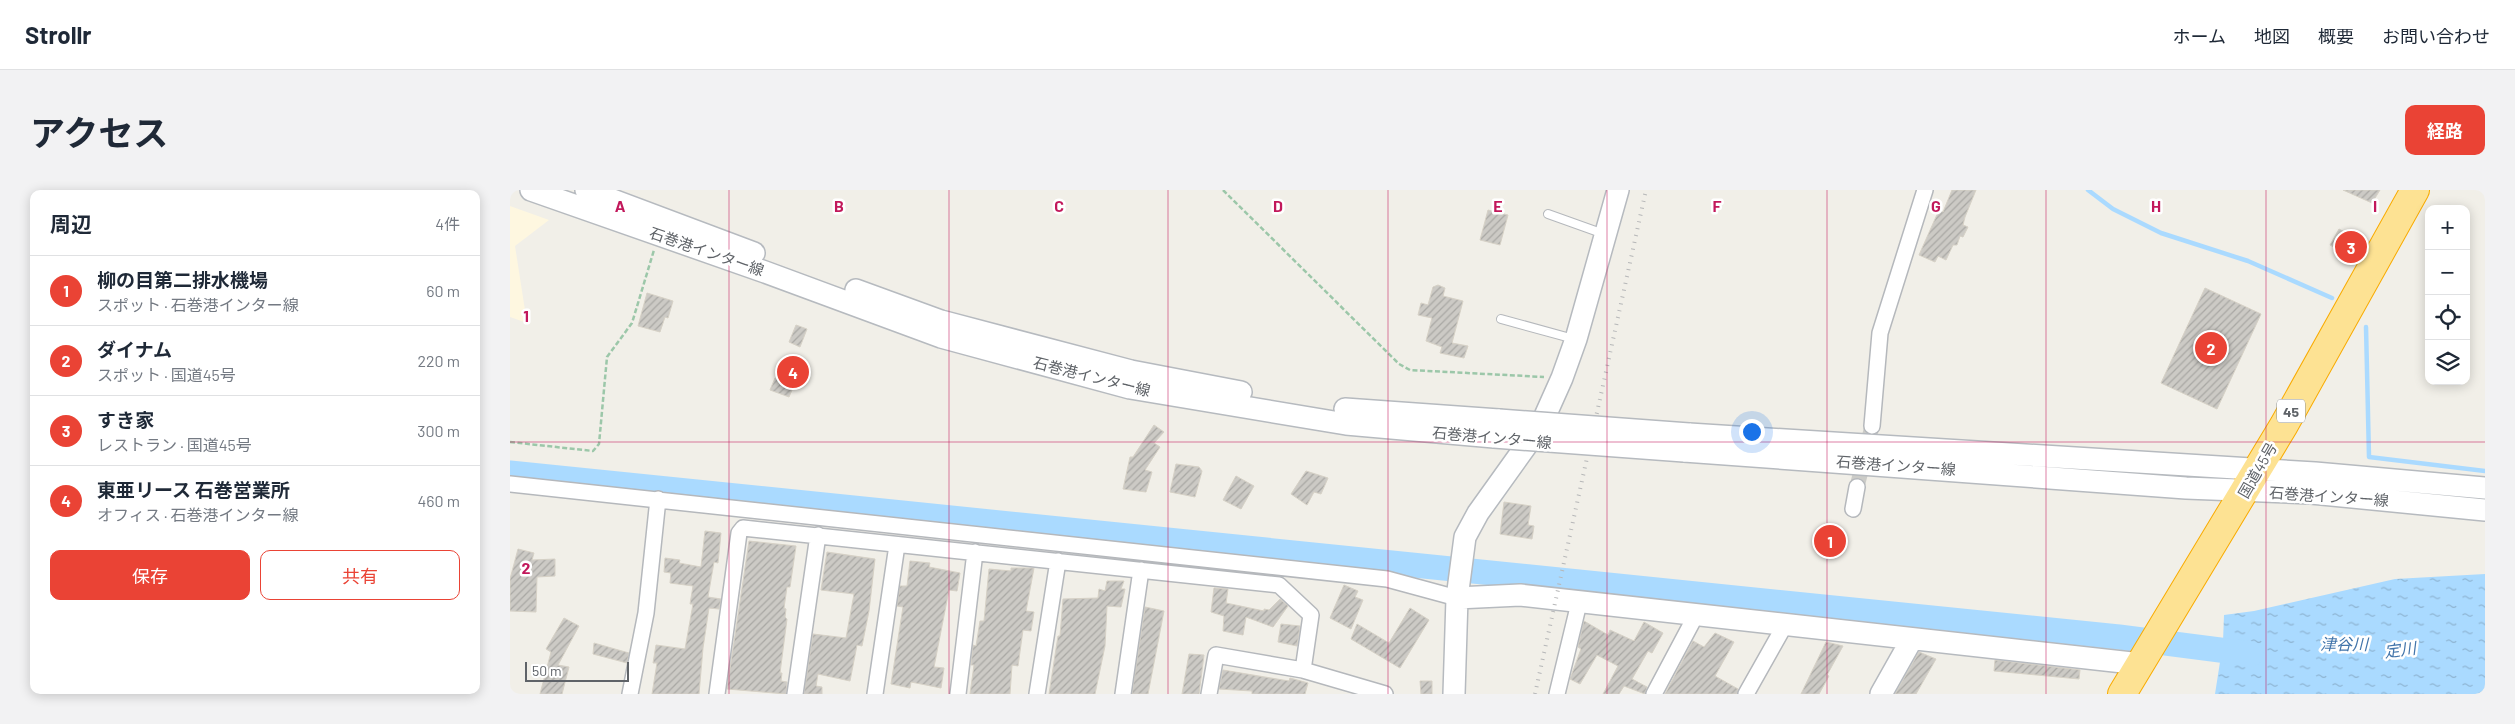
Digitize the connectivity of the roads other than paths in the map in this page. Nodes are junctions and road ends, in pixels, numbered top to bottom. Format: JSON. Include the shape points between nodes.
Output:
{"nodes":[{"id":1,"x":531,"y":190,"type":"edge"},
{"id":2,"x":586,"y":190,"type":"edge"},
{"id":3,"x":1618,"y":190,"type":"edge"},
{"id":4,"x":1925,"y":190,"type":"edge"},
{"id":5,"x":2415,"y":190,"type":"edge"},
{"id":6,"x":1548,"y":214,"type":"dead end"},
{"id":7,"x":1606,"y":234,"type":"junction"},
{"id":8,"x":1502,"y":318,"type":"dead end"},
{"id":9,"x":1576,"y":339,"type":"junction"},
{"id":10,"x":1872,"y":426,"type":"tunnel mouth"},
{"id":11,"x":1496,"y":429,"type":"junction"},
{"id":12,"x":2252,"y":480,"type":"junction"},
{"id":13,"x":510,"y":484,"type":"edge"},
{"id":14,"x":1857,"y":487,"type":"tunnel mouth"},
{"id":15,"x":2485,"y":488,"type":"edge"},
{"id":16,"x":658,"y":500,"type":"junction"},
{"id":17,"x":1853,"y":509,"type":"dead end"},
{"id":18,"x":2485,"y":510,"type":"edge"},
{"id":19,"x":818,"y":535,"type":"junction"},
{"id":20,"x":897,"y":545,"type":"junction"},
{"id":21,"x":975,"y":552,"type":"junction"},
{"id":22,"x":1058,"y":561,"type":"junction"},
{"id":23,"x":1141,"y":570,"type":"junction"},
{"id":24,"x":1458,"y":593,"type":"junction"},
{"id":25,"x":1579,"y":603,"type":"junction"},
{"id":26,"x":1696,"y":616,"type":"junction"},
{"id":27,"x":1786,"y":623,"type":"junction"},
{"id":28,"x":1912,"y":639,"type":"junction"},
{"id":29,"x":2144,"y":659,"type":"junction"},
{"id":30,"x":1303,"y":670,"type":"junction"},
{"id":31,"x":1365,"y":691,"type":"edge"},
{"id":32,"x":630,"y":694,"type":"edge"},
{"id":33,"x":716,"y":694,"type":"edge"},
{"id":34,"x":795,"y":694,"type":"edge"},
{"id":35,"x":875,"y":694,"type":"edge"},
{"id":36,"x":958,"y":694,"type":"edge"},
{"id":37,"x":1037,"y":694,"type":"edge"},
{"id":38,"x":1123,"y":694,"type":"edge"},
{"id":39,"x":1209,"y":694,"type":"edge"},
{"id":40,"x":1385,"y":694,"type":"edge"},
{"id":41,"x":1454,"y":694,"type":"edge"},
{"id":42,"x":1557,"y":694,"type":"edge"},
{"id":43,"x":1654,"y":694,"type":"edge"},
{"id":44,"x":1746,"y":694,"type":"edge"},
{"id":45,"x":1881,"y":694,"type":"edge"},
{"id":46,"x":2122,"y":694,"type":"edge"}],
"edges":[{"from":1,"to":11,"type":"main road","name":"石巻港インター線","via":[[941,337],[1130,388],[1346,424]]},
{"from":2,"to":11,"type":"main road","name":"石巻港インター線","via":[[941,321],[1131,371],[1280,400]]},
{"from":3,"to":7,"type":"main road"},
{"from":4,"to":10,"type":"street","via":[[1880,333]]},
{"from":5,"to":12,"type":"highway","name":"国道45号","number":"45"},
{"from":6,"to":7,"type":"lane"},
{"from":7,"to":9,"type":"main road"},
{"from":8,"to":9,"type":"lane"},
{"from":9,"to":24,"type":"main road","via":[[1541,425],[1478,513],[1465,537]]},
{"from":11,"to":12,"type":"main road","name":"石巻港インター線","bridge":true,"via":[[1686,442],[2186,488]]},
{"from":12,"to":15,"type":"main road","name":"石巻港インター線"},
{"from":12,"to":18,"type":"main road","name":"石巻港インター線","via":[[2320,494]]},
{"from":12,"to":29,"type":"highway","name":"国道45号","number":"45"},
{"from":13,"to":16,"type":"street"},
{"from":14,"to":17,"type":"street"},
{"from":16,"to":24,"type":"street","via":[[1387,579]]},
{"from":16,"to":32,"type":"street","via":[[646,613]]},
{"from":19,"to":20,"type":"street"},
{"from":19,"to":33,"type":"street","via":[[743,528],[739,533]]},
{"from":19,"to":34,"type":"street"},
{"from":20,"to":21,"type":"street"},
{"from":20,"to":35,"type":"street"},
{"from":21,"to":22,"type":"street"},
{"from":21,"to":36,"type":"street"},
{"from":22,"to":23,"type":"street"},
{"from":22,"to":37,"type":"street"},
{"from":23,"to":30,"type":"street","via":[[1278,585],[1312,615]]},
{"from":23,"to":38,"type":"street"},
{"from":24,"to":25,"type":"main road","via":[[1520,595]]},
{"from":24,"to":41,"type":"main road"},
{"from":25,"to":26,"type":"main road"},
{"from":25,"to":42,"type":"street"},
{"from":26,"to":27,"type":"main road"},
{"from":26,"to":43,"type":"street"},
{"from":27,"to":28,"type":"main road"},
{"from":27,"to":44,"type":"street"},
{"from":28,"to":29,"type":"main road"},
{"from":28,"to":45,"type":"main road"},
{"from":29,"to":46,"type":"highway","name":"国道45号","number":"45"},
{"from":30,"to":31,"type":"street"},
{"from":30,"to":39,"type":"street","via":[[1216,655]]},
{"from":31,"to":40,"type":"street"}]}
